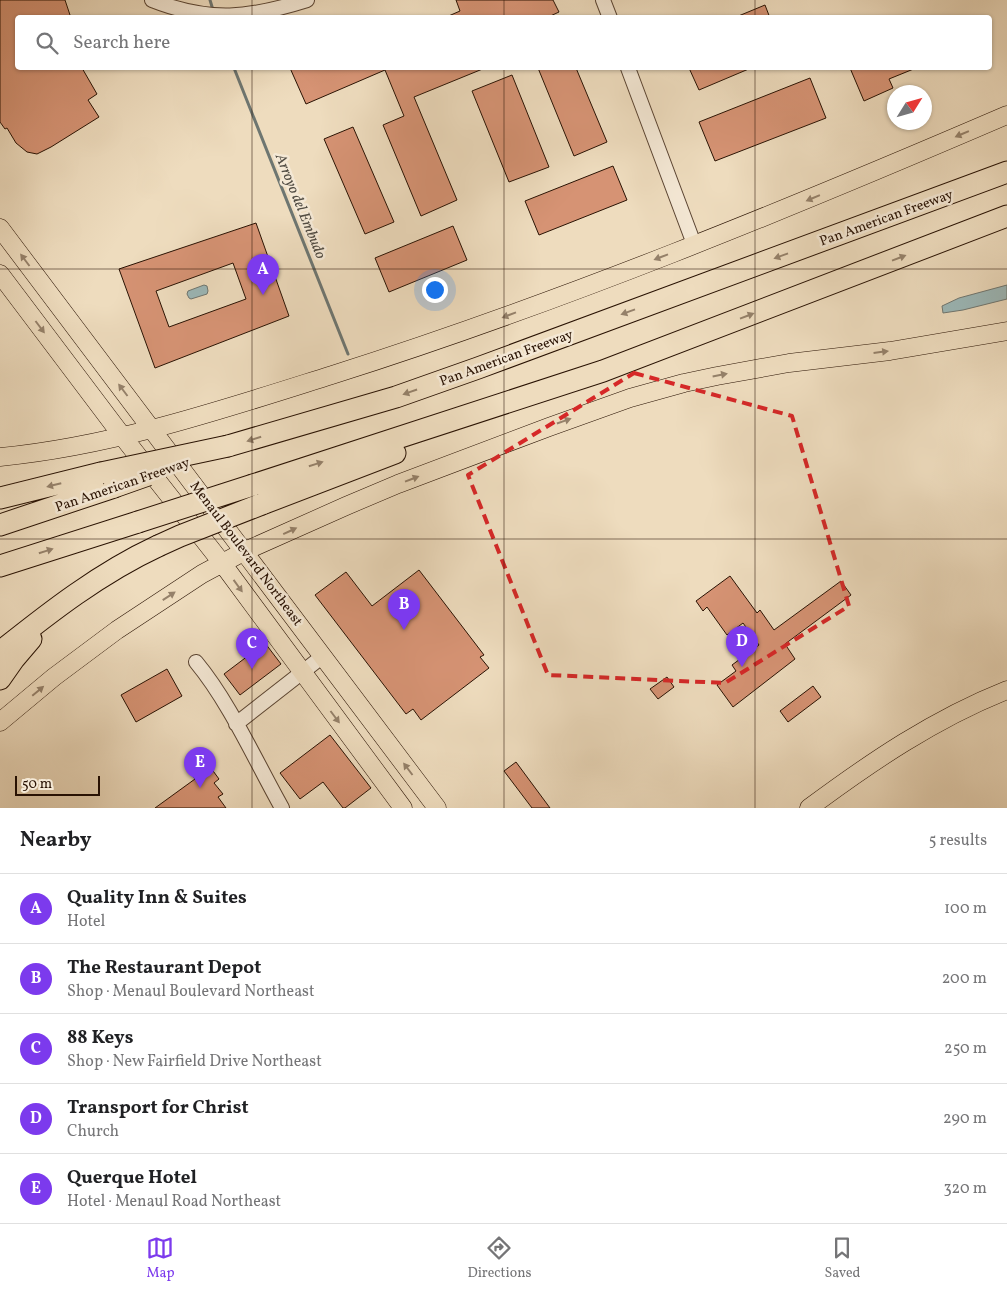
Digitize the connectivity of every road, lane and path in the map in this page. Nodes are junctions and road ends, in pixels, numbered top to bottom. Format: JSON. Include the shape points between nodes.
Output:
{"nodes":[{"id":1,"x":152,"y":0,"type":"edge"},
{"id":2,"x":307,"y":0,"type":"edge"},
{"id":3,"x":603,"y":0,"type":"edge"},
{"id":4,"x":208,"y":15,"type":"edge"},
{"id":5,"x":236,"y":15,"type":"edge"},
{"id":6,"x":609,"y":15,"type":"edge"},
{"id":7,"x":629,"y":70,"type":"edge"},
{"id":8,"x":1007,"y":115,"type":"edge"},
{"id":9,"x":1007,"y":172,"type":"edge"},
{"id":10,"x":1007,"y":216,"type":"edge"},
{"id":11,"x":0,"y":228,"type":"edge"},
{"id":12,"x":694,"y":244,"type":"junction"},
{"id":13,"x":0,"y":274,"type":"edge"},
{"id":14,"x":1007,"y":331,"type":"edge"},
{"id":15,"x":603,"y":371,"type":"junction"},
{"id":16,"x":153,"y":428,"type":"junction"},
{"id":17,"x":123,"y":437,"type":"junction"},
{"id":18,"x":0,"y":457,"type":"edge"},
{"id":19,"x":108,"y":480,"type":"junction"},
{"id":20,"x":0,"y":498,"type":"edge"},
{"id":21,"x":0,"y":525,"type":"edge"},
{"id":22,"x":245,"y":552,"type":"junction"},
{"id":23,"x":222,"y":563,"type":"junction"},
{"id":24,"x":0,"y":566,"type":"edge"},
{"id":25,"x":7,"y":656,"type":"edge"},
{"id":26,"x":323,"y":656,"type":"junction"},
{"id":27,"x":196,"y":662,"type":"dead end"},
{"id":28,"x":301,"y":672,"type":"junction"},
{"id":29,"x":0,"y":679,"type":"edge"},
{"id":30,"x":1007,"y":690,"type":"edge"},
{"id":31,"x":0,"y":722,"type":"edge"},
{"id":32,"x":236,"y":724,"type":"junction"},
{"id":33,"x":282,"y":808,"type":"edge"},
{"id":34,"x":403,"y":808,"type":"edge"},
{"id":35,"x":437,"y":808,"type":"edge"},
{"id":36,"x":809,"y":808,"type":"edge"}],
"edges":[{"from":1,"to":4,"type":"street"},
{"from":2,"to":5,"type":"street","via":[[257,14]]},
{"from":3,"to":6,"type":"street"},
{"from":7,"to":12,"type":"street"},
{"from":8,"to":12,"type":"main road","one_way":true},
{"from":9,"to":19,"type":"highway","name":"Pan American Freeway","one_way":true,"bridge":true,"via":[[478,368],[396,396]]},
{"from":15,"to":10,"type":"highway","one_way":true},
{"from":16,"to":11,"type":"main road","name":"Menaul Boulevard Northeast","one_way":true},
{"from":12,"to":16,"type":"main road","one_way":true,"via":[[424,346]]},
{"from":13,"to":17,"type":"main road","name":"Menaul Boulevard Northeast","one_way":true},
{"from":22,"to":14,"type":"main road","one_way":true,"via":[[398,484],[630,398],[717,376],[789,363],[890,351]]},
{"from":24,"to":15,"type":"highway","one_way":true,"bridge":true},
{"from":15,"to":25,"type":"highway","bridge":true,"via":[[158,546],[96,580]]},
{"from":16,"to":17,"type":"main road"},
{"from":16,"to":22,"type":"main road","name":"Menaul Boulevard Northeast"},
{"from":17,"to":18,"type":"main road","via":[[48,452]]},
{"from":17,"to":23,"type":"main road","name":"Menaul Boulevard Northeast"},
{"from":19,"to":20,"type":"highway","one_way":true},
{"from":19,"to":21,"type":"highway","name":"Pan American Freeway"},
{"from":22,"to":23,"type":"main road"},
{"from":22,"to":26,"type":"main road","name":"Menaul Boulevard Northeast"},
{"from":23,"to":28,"type":"main road","name":"Menaul Boulevard Northeast","one_way":true},
{"from":31,"to":23,"type":"main road","one_way":true,"via":[[117,630]]},
{"from":25,"to":29,"type":"highway"},
{"from":26,"to":28,"type":"street"},
{"from":35,"to":26,"type":"main road","name":"Menaul Boulevard Northeast","one_way":true},
{"from":27,"to":32,"type":"street"},
{"from":28,"to":32,"type":"street"},
{"from":28,"to":34,"type":"main road","name":"Menaul Boulevard Northeast","one_way":true},
{"from":30,"to":36,"type":"main road","via":[[916,734]]},
{"from":32,"to":33,"type":"street"}]}
